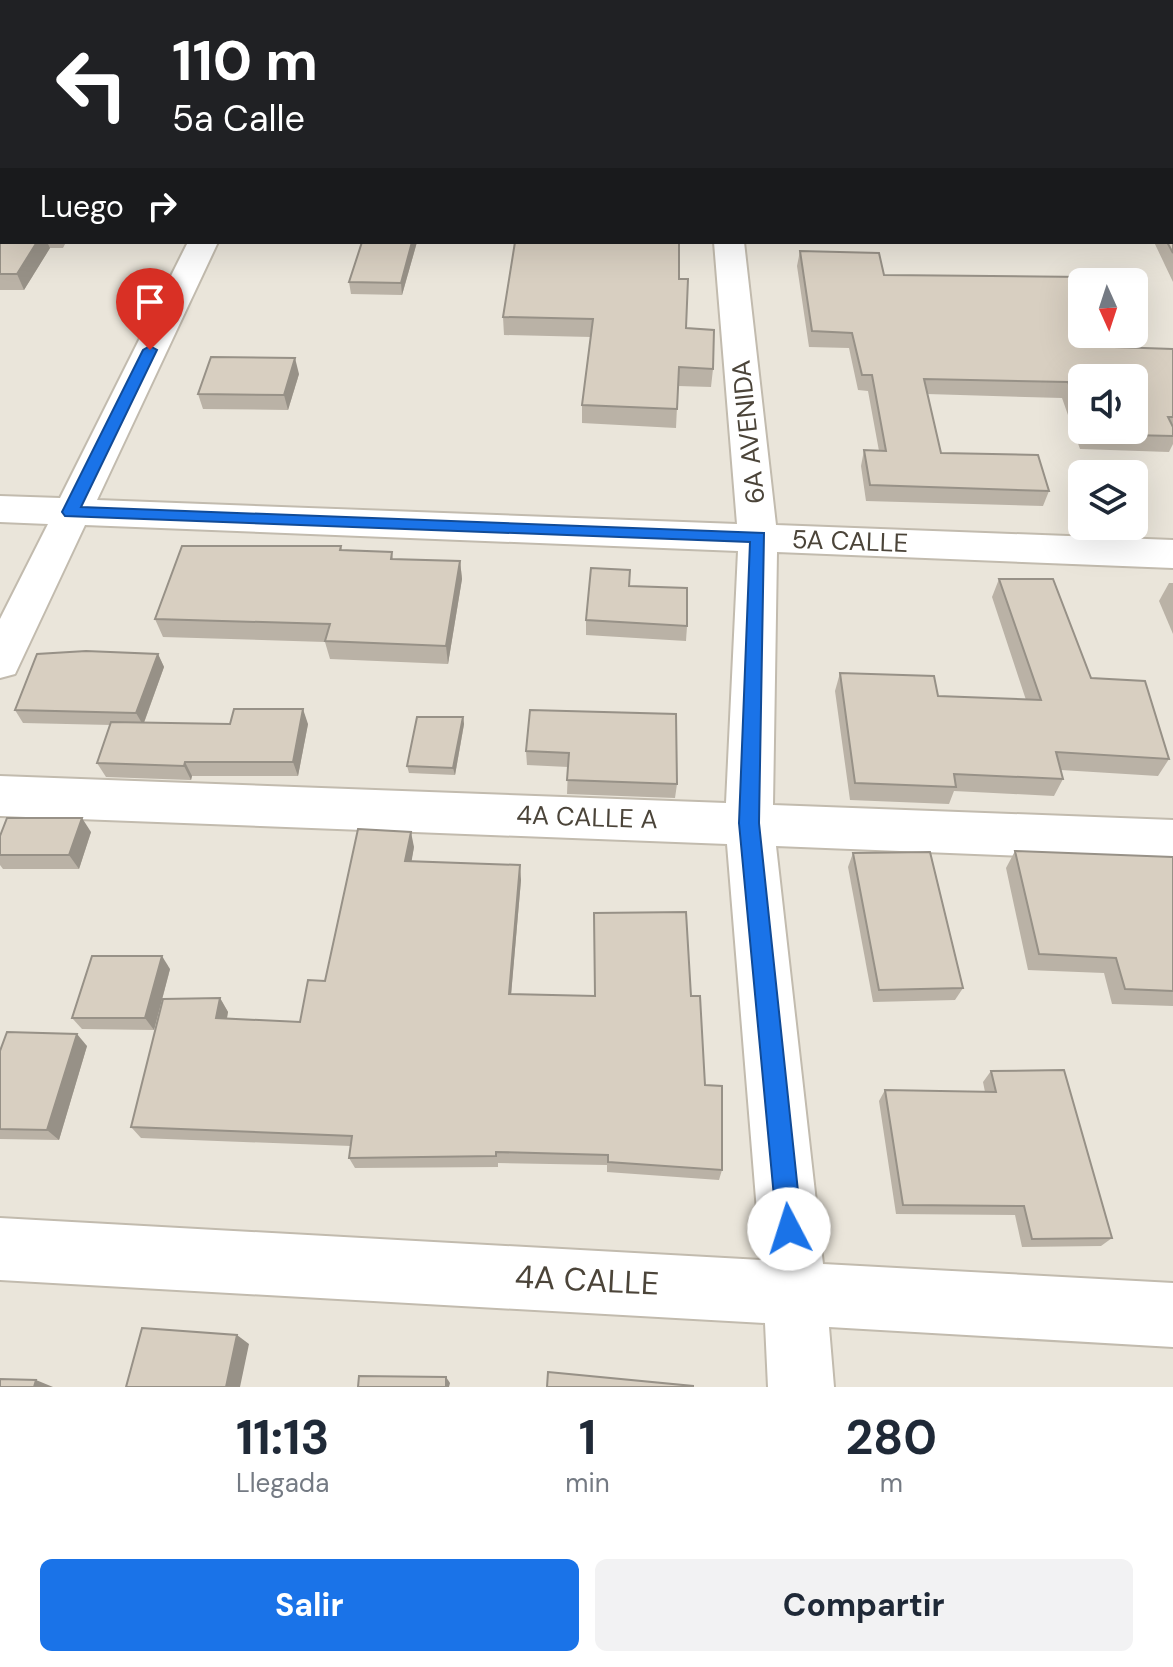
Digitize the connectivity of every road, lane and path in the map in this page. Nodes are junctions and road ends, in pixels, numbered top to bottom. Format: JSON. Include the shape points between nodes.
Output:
{"nodes":[{"id":1,"x":202,"y":244,"type":"edge"},
{"id":2,"x":729,"y":244,"type":"edge"},
{"id":3,"x":0,"y":509,"type":"edge"},
{"id":4,"x":70,"y":512,"type":"junction"},
{"id":5,"x":758,"y":537,"type":"junction"},
{"id":6,"x":1173,"y":554,"type":"edge"},
{"id":7,"x":0,"y":662,"type":"edge"},
{"id":8,"x":0,"y":796,"type":"edge"},
{"id":9,"x":749,"y":823,"type":"junction"},
{"id":10,"x":1173,"y":841,"type":"edge"},
{"id":11,"x":0,"y":1249,"type":"edge"},
{"id":12,"x":795,"y":1291,"type":"junction"},
{"id":13,"x":1173,"y":1315,"type":"edge"},
{"id":14,"x":801,"y":1387,"type":"edge"}],
"edges":[{"from":1,"to":4,"type":"street"},
{"from":2,"to":5,"type":"street","name":"6A AVENIDA"},
{"from":3,"to":4,"type":"street","name":"5A CALLE"},
{"from":4,"to":5,"type":"street","name":"5A CALLE"},
{"from":4,"to":7,"type":"street"},
{"from":5,"to":6,"type":"street","name":"5A CALLE"},
{"from":5,"to":9,"type":"street","name":"6A AVENIDA"},
{"from":8,"to":9,"type":"street","name":"4A CALLE A"},
{"from":9,"to":10,"type":"street","name":"4A CALLE A"},
{"from":9,"to":12,"type":"street","name":"6A AVENIDA"},
{"from":11,"to":12,"type":"street","name":"4A CALLE"},
{"from":12,"to":13,"type":"street","name":"4A CALLE"},
{"from":12,"to":14,"type":"street","name":"6A AVENIDA"}]}
